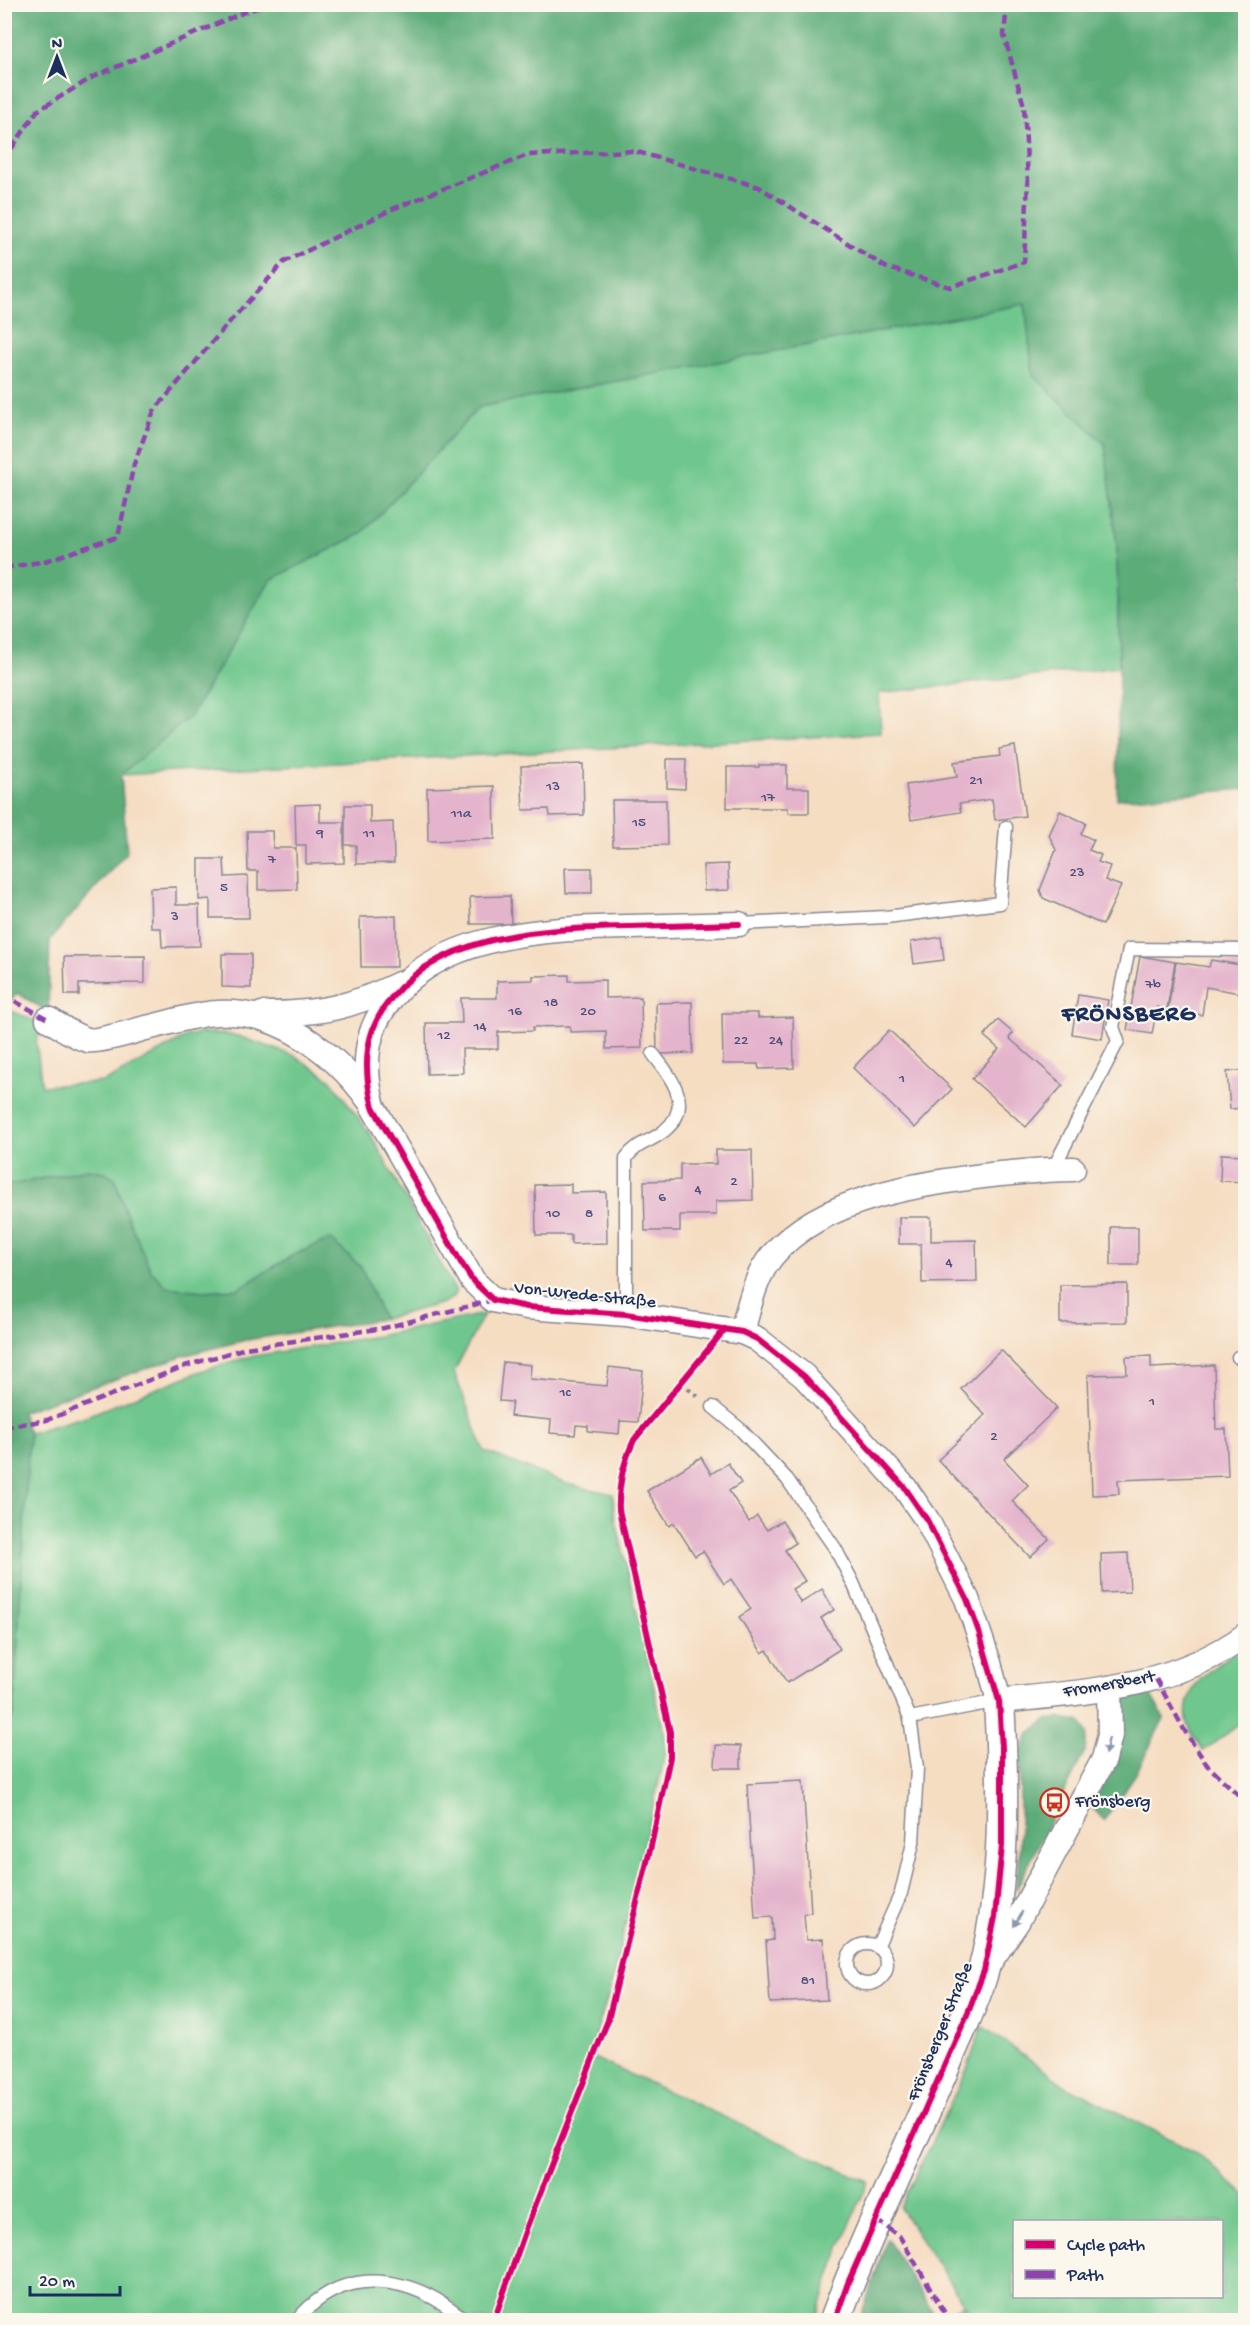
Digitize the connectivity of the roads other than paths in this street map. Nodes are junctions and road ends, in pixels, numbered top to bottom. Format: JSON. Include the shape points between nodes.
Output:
{"nodes":[{"id":1,"x":1006,"y":826,"type":"dead end"},
{"id":2,"x":739,"y":924,"type":"joint"},
{"id":3,"x":1245,"y":950,"type":"edge"},
{"id":4,"x":409,"y":979,"type":"junction"},
{"id":5,"x":251,"y":1014,"type":"junction"},
{"id":6,"x":48,"y":1019,"type":"dead end"},
{"id":7,"x":653,"y":1054,"type":"dead end"},
{"id":8,"x":373,"y":1107,"type":"junction"},
{"id":9,"x":1063,"y":1169,"type":"joint"},
{"id":10,"x":626,"y":1314,"type":"junction"},
{"id":11,"x":741,"y":1332,"type":"junction"},
{"id":12,"x":713,"y":1407,"type":"dead end"},
{"id":13,"x":1245,"y":1635,"type":"edge"},
{"id":14,"x":1109,"y":1688,"type":"junction"},
{"id":15,"x":999,"y":1701,"type":"junction"},
{"id":16,"x":910,"y":1718,"type":"junction"},
{"id":17,"x":877,"y":1947,"type":"dead end"},
{"id":18,"x":984,"y":1971,"type":"junction"},
{"id":19,"x":297,"y":2320,"type":"edge"},
{"id":20,"x":465,"y":2320,"type":"edge"},
{"id":21,"x":835,"y":2320,"type":"edge"}],
"edges":[{"from":1,"to":2,"type":"lane","via":[[1000,903],[886,917]]},
{"from":2,"to":4,"type":"street","name":"Von-Wrede-Straße","via":[[573,928],[504,937],[441,959]]},
{"from":3,"to":9,"type":"lane","via":[[1129,949],[1113,1027],[1118,1041]]},
{"from":4,"to":5,"type":"street","name":"Von-Wrede-Straße","via":[[345,1006],[294,1014]]},
{"from":4,"to":8,"type":"street","name":"Von-Wrede-Straße","via":[[393,994],[369,1039],[367,1085]]},
{"from":5,"to":6,"type":"street","name":"Von-Wrede-Straße","via":[[216,1013],[90,1041]]},
{"from":5,"to":8,"type":"street","name":"Von-Wrede-Straße","via":[[313,1044],[338,1064]]},
{"from":7,"to":10,"type":"lane","via":[[672,1078],[679,1098],[673,1122],[626,1158]]},
{"from":8,"to":10,"type":"street","name":"Von-Wrede-Straße","via":[[460,1261],[493,1300],[527,1308]]},
{"from":9,"to":11,"type":"street","via":[[931,1183],[887,1193],[820,1219],[791,1237],[771,1257]]},
{"from":10,"to":11,"type":"street","name":"Von-Wrede-Straße"},
{"from":11,"to":15,"type":"street","name":"Von-Wrede-Straße","via":[[758,1339],[804,1376],[905,1488],[927,1520],[967,1599]]},
{"from":12,"to":16,"type":"lane","via":[[740,1429],[787,1479],[835,1548],[854,1583]]},
{"from":13,"to":14,"type":"street","name":"Fromersbert","via":[[1182,1669],[1156,1679]]},
{"from":14,"to":15,"type":"street","name":"Fromersbert"},
{"from":14,"to":18,"type":"street","one_way":true,"via":[[1110,1735],[1104,1759],[1017,1922]]},
{"from":15,"to":16,"type":"lane"},
{"from":15,"to":18,"type":"street","name":"Frönsberger Straße","via":[[1002,1846],[995,1917]]},
{"from":16,"to":17,"type":"lane","via":[[917,1768],[913,1843],[901,1893]]},
{"from":18,"to":21,"type":"street","name":"Frönsberger Straße"},
{"from":19,"to":20,"type":"lane","via":[[322,2296],[350,2283],[382,2280],[414,2288],[450,2307]]}]}
